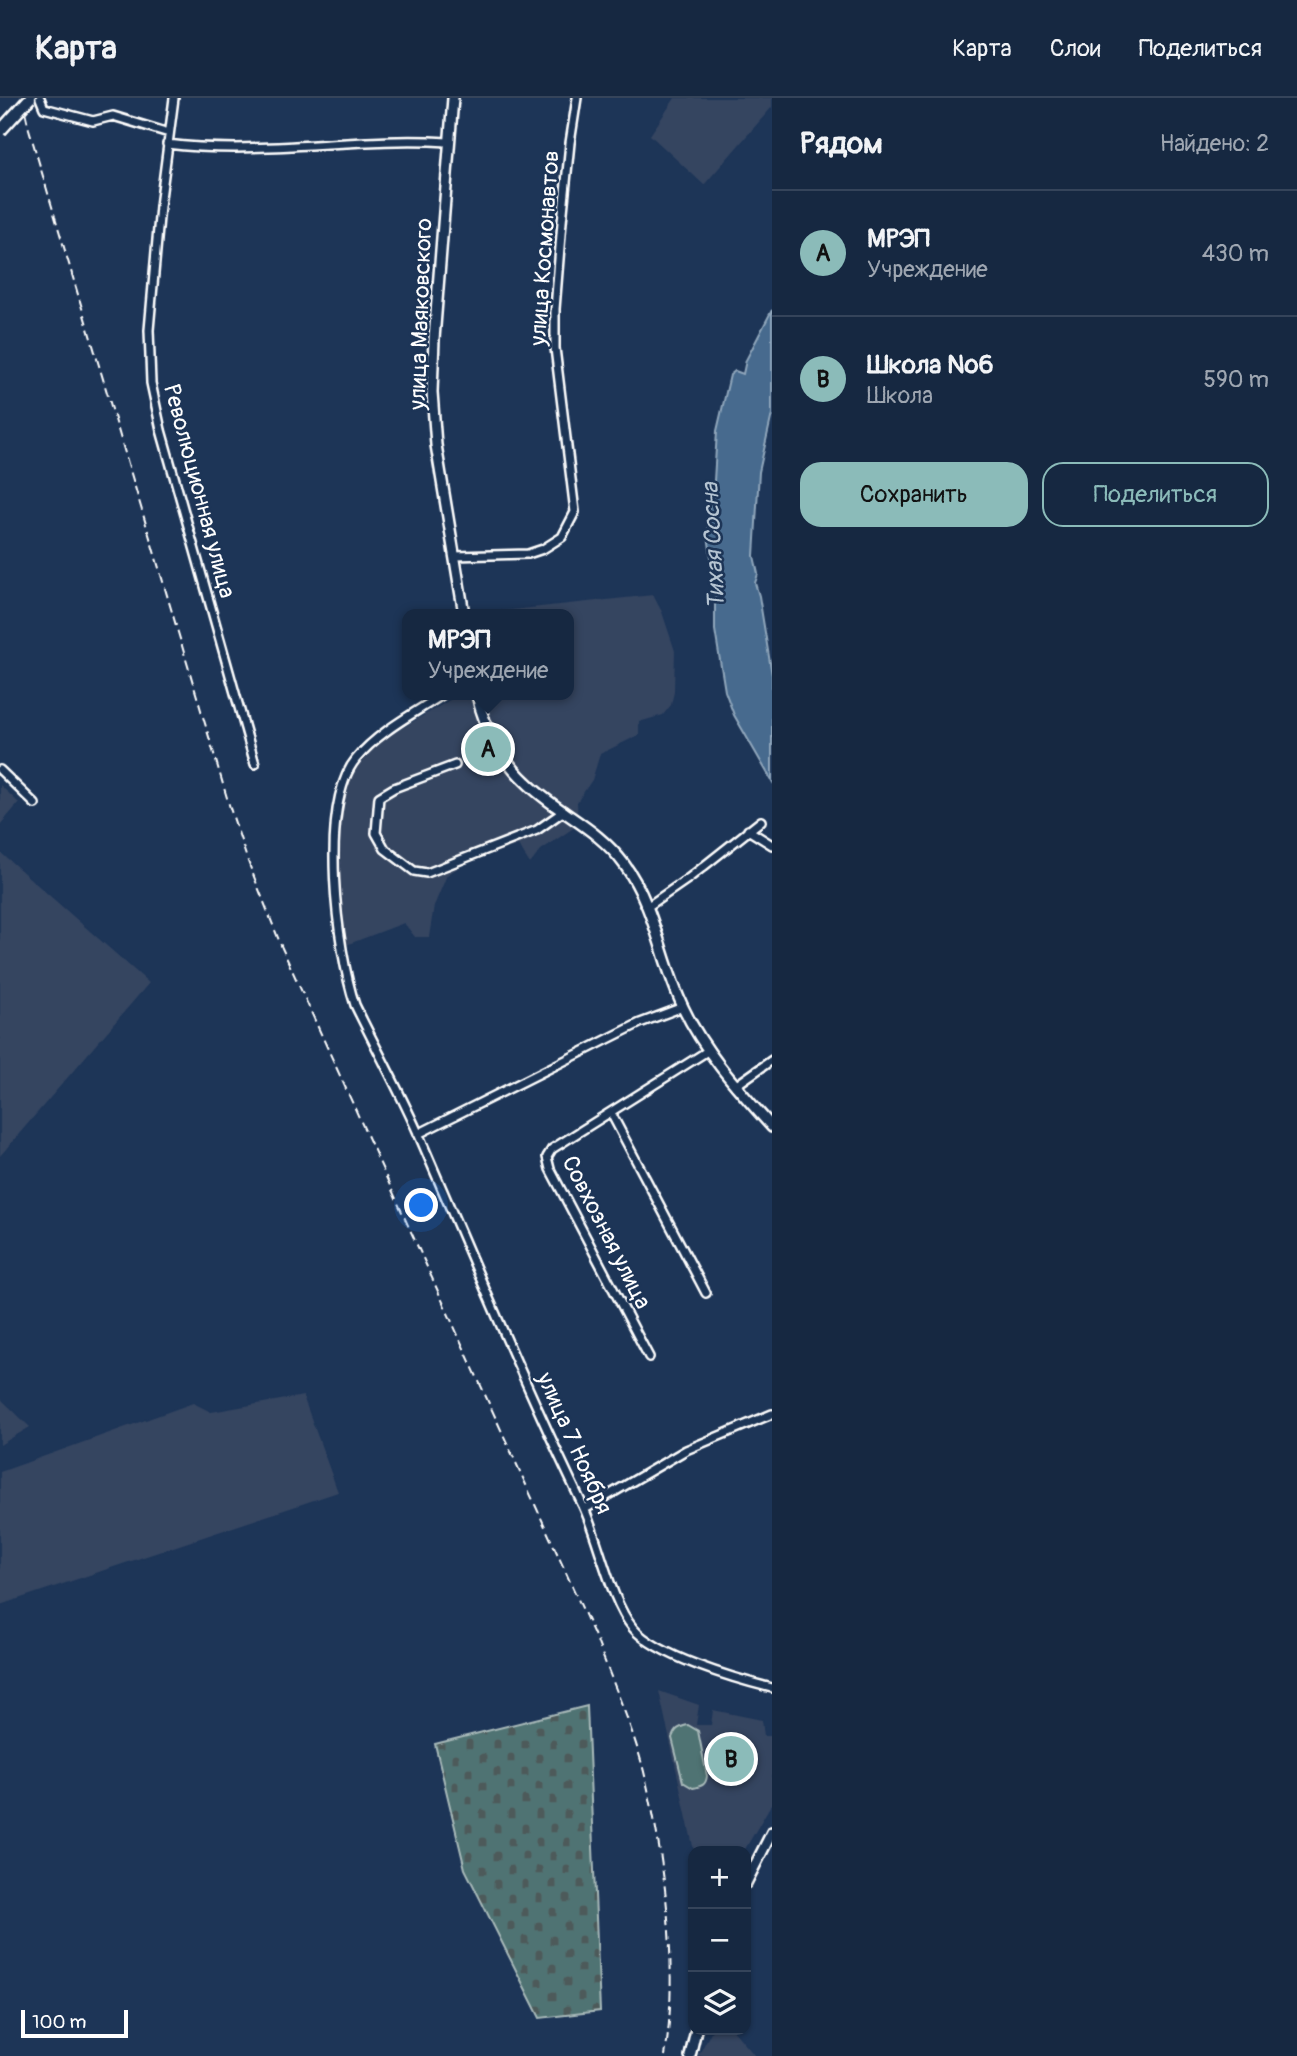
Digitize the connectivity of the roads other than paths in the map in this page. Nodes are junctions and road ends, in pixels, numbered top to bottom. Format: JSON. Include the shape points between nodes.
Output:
{"nodes":[{"id":1,"x":30,"y":98,"type":"edge"},
{"id":2,"x":40,"y":98,"type":"edge"},
{"id":3,"x":174,"y":98,"type":"edge"},
{"id":4,"x":453,"y":98,"type":"edge"},
{"id":5,"x":577,"y":98,"type":"edge"},
{"id":6,"x":0,"y":131,"type":"edge"},
{"id":7,"x":169,"y":133,"type":"junction"},
{"id":8,"x":448,"y":142,"type":"junction"},
{"id":9,"x":167,"y":144,"type":"junction"},
{"id":10,"x":454,"y":556,"type":"junction"},
{"id":11,"x":463,"y":609,"type":"edge"},
{"id":12,"x":435,"y":700,"type":"edge"},
{"id":13,"x":478,"y":700,"type":"edge"},
{"id":14,"x":255,"y":764,"type":"dead end"},
{"id":15,"x":455,"y":765,"type":"dead end"},
{"id":16,"x":0,"y":770,"type":"edge"},
{"id":17,"x":35,"y":804,"type":"dead end"},
{"id":18,"x":564,"y":811,"type":"junction"},
{"id":19,"x":761,"y":821,"type":"dead end"},
{"id":20,"x":748,"y":830,"type":"junction"},
{"id":21,"x":772,"y":845,"type":"edge"},
{"id":22,"x":647,"y":907,"type":"junction"},
{"id":23,"x":683,"y":1007,"type":"junction"},
{"id":24,"x":709,"y":1050,"type":"junction"},
{"id":25,"x":772,"y":1060,"type":"edge"},
{"id":26,"x":735,"y":1086,"type":"junction"},
{"id":27,"x":611,"y":1114,"type":"junction"},
{"id":28,"x":772,"y":1126,"type":"edge"},
{"id":29,"x":418,"y":1134,"type":"junction"},
{"id":30,"x":706,"y":1293,"type":"dead end"},
{"id":31,"x":649,"y":1357,"type":"dead end"},
{"id":32,"x":772,"y":1414,"type":"edge"},
{"id":33,"x":584,"y":1510,"type":"junction"},
{"id":34,"x":772,"y":1688,"type":"edge"},
{"id":35,"x":772,"y":1832,"type":"edge"},
{"id":36,"x":751,"y":1873,"type":"edge"},
{"id":37,"x":695,"y":2035,"type":"edge"},
{"id":38,"x":693,"y":2053,"type":"edge"}],
"edges":[{"from":1,"to":6,"type":"main road","bridge":true},
{"from":2,"to":7,"type":"street","via":[[44,108],[62,114],[93,121],[113,116]]},
{"from":3,"to":7,"type":"street","name":"Революционная улица"},
{"from":4,"to":8,"type":"street","name":"улица Маяковского"},
{"from":5,"to":10,"type":"street","name":"улица Космонавтов","via":[[555,322],[558,388],[575,512],[562,537],[543,549],[528,554]]},
{"from":7,"to":9,"type":"street","name":"Революционная улица"},
{"from":8,"to":9,"type":"street","via":[[403,139],[235,148]]},
{"from":8,"to":10,"type":"street","name":"улица Маяковского","via":[[432,392]]},
{"from":9,"to":14,"type":"street","name":"Революционная улица","via":[[149,330],[151,383]]},
{"from":10,"to":11,"type":"street","name":"улица Маяковского"},
{"from":12,"to":29,"type":"street","name":"улица 7 Ноября","via":[[373,742],[342,781],[333,882],[348,985]]},
{"from":13,"to":18,"type":"street","via":[[504,755],[526,783]]},
{"from":15,"to":18,"type":"street","via":[[379,797],[376,833],[385,849],[414,871],[426,873],[452,865],[537,830]]},
{"from":16,"to":17,"type":"street"},
{"from":18,"to":22,"type":"street","via":[[603,839],[625,865]]},
{"from":19,"to":20,"type":"street"},
{"from":20,"to":21,"type":"street"},
{"from":20,"to":22,"type":"street"},
{"from":22,"to":23,"type":"street"},
{"from":23,"to":24,"type":"street"},
{"from":23,"to":29,"type":"street","via":[[640,1023]]},
{"from":24,"to":26,"type":"street"},
{"from":24,"to":27,"type":"street","name":"Совхозная улица"},
{"from":25,"to":26,"type":"street"},
{"from":26,"to":28,"type":"street"},
{"from":27,"to":30,"type":"street"},
{"from":27,"to":31,"type":"street","name":"Совхозная улица","via":[[552,1149],[547,1157]]},
{"from":29,"to":33,"type":"street","name":"улица 7 Ноября"},
{"from":32,"to":33,"type":"street","via":[[686,1450]]},
{"from":33,"to":34,"type":"street","name":"улица 7 Ноября","via":[[623,1613],[634,1629],[649,1642],[684,1658],[731,1678]]},
{"from":35,"to":36,"type":"street"},
{"from":37,"to":38,"type":"street"}]}
